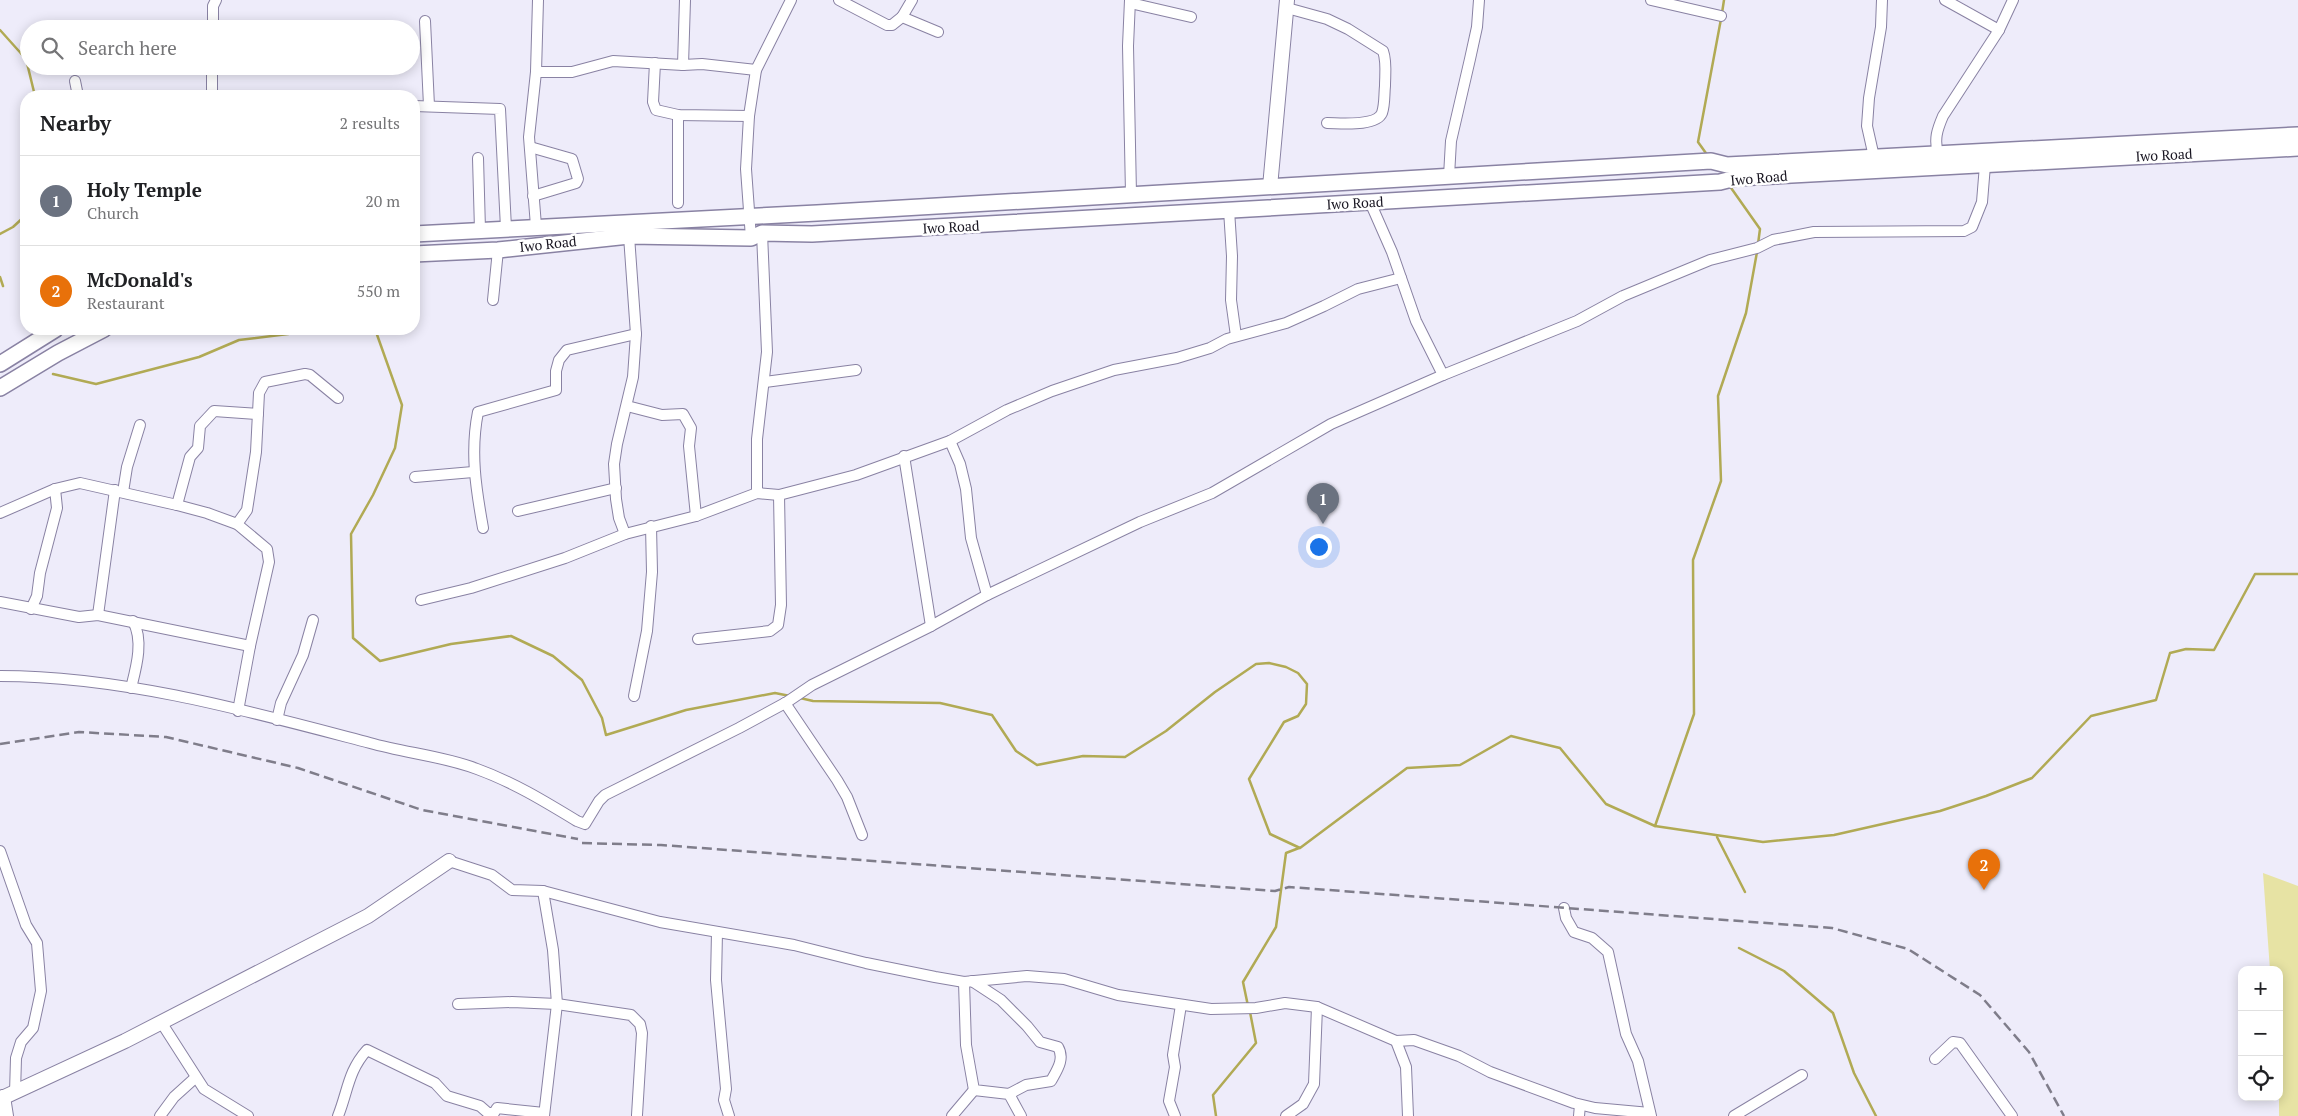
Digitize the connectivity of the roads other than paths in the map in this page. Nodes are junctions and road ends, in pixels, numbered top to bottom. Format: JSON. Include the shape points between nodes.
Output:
{"nodes":[{"id":1,"x":216,"y":0,"type":"edge"},
{"id":2,"x":538,"y":0,"type":"edge"},
{"id":3,"x":685,"y":0,"type":"edge"},
{"id":4,"x":791,"y":0,"type":"edge"},
{"id":5,"x":840,"y":0,"type":"edge"},
{"id":6,"x":912,"y":0,"type":"edge"},
{"id":7,"x":1479,"y":0,"type":"edge"},
{"id":8,"x":1651,"y":0,"type":"edge"},
{"id":9,"x":1882,"y":0,"type":"edge"},
{"id":10,"x":1945,"y":0,"type":"edge"},
{"id":11,"x":2013,"y":0,"type":"edge"},
{"id":12,"x":1130,"y":2,"type":"edge"},
{"id":13,"x":1287,"y":4,"type":"edge"},
{"id":14,"x":1721,"y":16,"type":"dead end"},
{"id":15,"x":902,"y":17,"type":"junction"},
{"id":16,"x":1191,"y":17,"type":"dead end"},
{"id":17,"x":213,"y":20,"type":"edge"},
{"id":18,"x":425,"y":21,"type":"dead end"},
{"id":19,"x":1999,"y":30,"type":"junction"},
{"id":20,"x":938,"y":32,"type":"dead end"},
{"id":21,"x":655,"y":64,"type":"junction"},
{"id":22,"x":683,"y":65,"type":"junction"},
{"id":23,"x":756,"y":70,"type":"junction"},
{"id":24,"x":536,"y":72,"type":"junction"},
{"id":25,"x":212,"y":75,"type":"edge"},
{"id":26,"x":75,"y":81,"type":"dead end"},
{"id":27,"x":77,"y":90,"type":"edge"},
{"id":28,"x":212,"y":90,"type":"edge"},
{"id":29,"x":420,"y":106,"type":"edge"},
{"id":30,"x":429,"y":106,"type":"junction"},
{"id":31,"x":678,"y":115,"type":"junction"},
{"id":32,"x":749,"y":116,"type":"junction"},
{"id":33,"x":1327,"y":123,"type":"dead end"},
{"id":34,"x":2298,"y":135,"type":"edge"},
{"id":35,"x":530,"y":147,"type":"junction"},
{"id":36,"x":2177,"y":148,"type":"junction"},
{"id":37,"x":2298,"y":148,"type":"edge"},
{"id":38,"x":1938,"y":154,"type":"junction"},
{"id":39,"x":1874,"y":157,"type":"junction"},
{"id":40,"x":478,"y":158,"type":"dead end"},
{"id":41,"x":1985,"y":165,"type":"junction"},
{"id":42,"x":1449,"y":176,"type":"junction"},
{"id":43,"x":1270,"y":187,"type":"junction"},
{"id":44,"x":1131,"y":194,"type":"junction"},
{"id":45,"x":533,"y":196,"type":"junction"},
{"id":46,"x":1370,"y":202,"type":"junction"},
{"id":47,"x":678,"y":204,"type":"dead end"},
{"id":48,"x":1229,"y":210,"type":"junction"},
{"id":49,"x":750,"y":216,"type":"junction"},
{"id":50,"x":536,"y":226,"type":"junction"},
{"id":51,"x":506,"y":228,"type":"junction"},
{"id":52,"x":480,"y":230,"type":"junction"},
{"id":53,"x":420,"y":234,"type":"edge"},
{"id":54,"x":756,"y":235,"type":"junction"},
{"id":55,"x":629,"y":236,"type":"junction"},
{"id":56,"x":498,"y":250,"type":"junction"},
{"id":57,"x":420,"y":254,"type":"edge"},
{"id":58,"x":1400,"y":278,"type":"junction"},
{"id":59,"x":493,"y":300,"type":"dead end"},
{"id":60,"x":636,"y":334,"type":"junction"},
{"id":61,"x":46,"y":335,"type":"edge"},
{"id":62,"x":92,"y":335,"type":"edge"},
{"id":63,"x":1236,"y":336,"type":"junction"},
{"id":64,"x":3,"y":362,"type":"edge"},
{"id":65,"x":856,"y":370,"type":"dead end"},
{"id":66,"x":1443,"y":374,"type":"junction"},
{"id":67,"x":765,"y":382,"type":"junction"},
{"id":68,"x":0,"y":388,"type":"edge"},
{"id":69,"x":338,"y":398,"type":"dead end"},
{"id":70,"x":627,"y":406,"type":"junction"},
{"id":71,"x":258,"y":414,"type":"junction"},
{"id":72,"x":140,"y":425,"type":"dead end"},
{"id":73,"x":950,"y":441,"type":"junction"},
{"id":74,"x":904,"y":456,"type":"junction"},
{"id":75,"x":473,"y":472,"type":"junction"},
{"id":76,"x":415,"y":477,"type":"dead end"},
{"id":77,"x":616,"y":488,"type":"junction"},
{"id":78,"x":55,"y":489,"type":"junction"},
{"id":79,"x":119,"y":491,"type":"junction"},
{"id":80,"x":757,"y":493,"type":"junction"},
{"id":81,"x":779,"y":495,"type":"junction"},
{"id":82,"x":178,"y":505,"type":"junction"},
{"id":83,"x":518,"y":511,"type":"dead end"},
{"id":84,"x":0,"y":513,"type":"edge"},
{"id":85,"x":696,"y":516,"type":"junction"},
{"id":86,"x":237,"y":524,"type":"junction"},
{"id":87,"x":651,"y":526,"type":"junction"},
{"id":88,"x":483,"y":528,"type":"dead end"},
{"id":89,"x":625,"y":534,"type":"junction"},
{"id":90,"x":987,"y":594,"type":"junction"},
{"id":91,"x":420,"y":600,"type":"dead end"},
{"id":92,"x":0,"y":602,"type":"edge"},
{"id":93,"x":31,"y":609,"type":"junction"},
{"id":94,"x":98,"y":615,"type":"junction"},
{"id":95,"x":313,"y":620,"type":"dead end"},
{"id":96,"x":133,"y":621,"type":"junction"},
{"id":97,"x":931,"y":626,"type":"junction"},
{"id":98,"x":698,"y":639,"type":"dead end"},
{"id":99,"x":250,"y":646,"type":"junction"},
{"id":100,"x":0,"y":676,"type":"edge"},
{"id":101,"x":131,"y":688,"type":"junction"},
{"id":102,"x":634,"y":696,"type":"dead end"},
{"id":103,"x":786,"y":702,"type":"junction"},
{"id":104,"x":238,"y":711,"type":"junction"},
{"id":105,"x":277,"y":720,"type":"junction"},
{"id":106,"x":862,"y":835,"type":"dead end"},
{"id":107,"x":0,"y":851,"type":"edge"},
{"id":108,"x":450,"y":861,"type":"joint"},
{"id":109,"x":543,"y":891,"type":"junction"},
{"id":110,"x":1564,"y":908,"type":"dead end"},
{"id":111,"x":717,"y":932,"type":"junction"},
{"id":112,"x":968,"y":981,"type":"junction"},
{"id":113,"x":458,"y":1004,"type":"dead end"},
{"id":114,"x":557,"y":1004,"type":"junction"},
{"id":115,"x":1181,"y":1005,"type":"junction"},
{"id":116,"x":1317,"y":1007,"type":"junction"},
{"id":117,"x":161,"y":1022,"type":"junction"},
{"id":118,"x":1396,"y":1041,"type":"junction"},
{"id":119,"x":1935,"y":1059,"type":"dead end"},
{"id":120,"x":1802,"y":1075,"type":"dead end"},
{"id":121,"x":195,"y":1078,"type":"junction"},
{"id":122,"x":974,"y":1090,"type":"junction"},
{"id":123,"x":1010,"y":1094,"type":"junction"},
{"id":124,"x":6,"y":1096,"type":"edge"},
{"id":125,"x":1580,"y":1105,"type":"junction"},
{"id":126,"x":544,"y":1114,"type":"edge"},
{"id":127,"x":1650,"y":1114,"type":"edge"},
{"id":128,"x":637,"y":1115,"type":"edge"},
{"id":129,"x":6,"y":1116,"type":"edge"},
{"id":130,"x":160,"y":1116,"type":"edge"},
{"id":131,"x":248,"y":1116,"type":"edge"},
{"id":132,"x":338,"y":1116,"type":"edge"},
{"id":133,"x":728,"y":1116,"type":"edge"},
{"id":134,"x":952,"y":1116,"type":"edge"},
{"id":135,"x":1021,"y":1116,"type":"edge"},
{"id":136,"x":1175,"y":1116,"type":"edge"},
{"id":137,"x":1286,"y":1116,"type":"edge"},
{"id":138,"x":1408,"y":1116,"type":"edge"},
{"id":139,"x":1579,"y":1116,"type":"edge"},
{"id":140,"x":1734,"y":1116,"type":"edge"},
{"id":141,"x":2012,"y":1116,"type":"edge"}],
"edges":[{"from":1,"to":17,"type":"street"},
{"from":2,"to":24,"type":"street"},
{"from":3,"to":22,"type":"street"},
{"from":4,"to":23,"type":"street"},
{"from":5,"to":15,"type":"street","via":[[887,25]]},
{"from":6,"to":15,"type":"street"},
{"from":7,"to":42,"type":"street","via":[[1477,27],[1451,141]]},
{"from":8,"to":14,"type":"street"},
{"from":9,"to":39,"type":"street","via":[[1867,126]]},
{"from":10,"to":19,"type":"street"},
{"from":11,"to":19,"type":"street"},
{"from":12,"to":16,"type":"street"},
{"from":12,"to":44,"type":"street"},
{"from":13,"to":33,"type":"street","via":[[1348,29],[1383,51],[1384,104],[1380,116],[1357,124]]},
{"from":13,"to":43,"type":"street"},
{"from":15,"to":20,"type":"street"},
{"from":18,"to":30,"type":"street"},
{"from":19,"to":38,"type":"street","via":[[1943,116],[1935,142]]},
{"from":21,"to":22,"type":"street"},
{"from":21,"to":24,"type":"street","via":[[613,61],[572,72]]},
{"from":21,"to":31,"type":"street","via":[[655,108]]},
{"from":22,"to":23,"type":"street"},
{"from":23,"to":32,"type":"street"},
{"from":24,"to":35,"type":"street"},
{"from":25,"to":28,"type":"street"},
{"from":26,"to":27,"type":"street"},
{"from":29,"to":30,"type":"street"},
{"from":30,"to":51,"type":"street","via":[[500,109]]},
{"from":31,"to":32,"type":"street"},
{"from":31,"to":47,"type":"street"},
{"from":32,"to":49,"type":"street","via":[[746,169]]},
{"from":34,"to":36,"type":"main road","name":"Iwo Road"},
{"from":35,"to":45,"type":"street"},
{"from":35,"to":45,"type":"street","via":[[572,159],[578,178],[576,184]]},
{"from":36,"to":37,"type":"main road","name":"Iwo Road"},
{"from":36,"to":38,"type":"main road","name":"Iwo Road"},
{"from":36,"to":41,"type":"main road","name":"Iwo Road"},
{"from":38,"to":39,"type":"main road","name":"Iwo Road"},
{"from":39,"to":42,"type":"main road","name":"Iwo Road","via":[[1727,165],[1710,161]]},
{"from":40,"to":52,"type":"street"},
{"from":41,"to":46,"type":"main road","name":"Iwo Road"},
{"from":41,"to":66,"type":"street","via":[[1982,202],[1972,227],[1964,230],[1814,232],[1773,240],[1757,248],[1710,260],[1623,296],[1577,320]]},
{"from":42,"to":43,"type":"main road","name":"Iwo Road"},
{"from":43,"to":44,"type":"main road","name":"Iwo Road"},
{"from":44,"to":49,"type":"main road","name":"Iwo Road"},
{"from":45,"to":50,"type":"street"},
{"from":46,"to":48,"type":"main road","name":"Iwo Road"},
{"from":46,"to":58,"type":"street"},
{"from":48,"to":54,"type":"main road","name":"Iwo Road"},
{"from":48,"to":63,"type":"street","via":[[1231,300]]},
{"from":49,"to":50,"type":"main road","name":"Iwo Road"},
{"from":49,"to":54,"type":"street"},
{"from":50,"to":51,"type":"main road","name":"Iwo Road"},
{"from":51,"to":52,"type":"main road","name":"Iwo Road"},
{"from":52,"to":53,"type":"main road","name":"Iwo Road"},
{"from":54,"to":55,"type":"main road","name":"Iwo Road"},
{"from":54,"to":67,"type":"street","via":[[767,343]]},
{"from":55,"to":56,"type":"main road","name":"Iwo Road"},
{"from":55,"to":60,"type":"street"},
{"from":56,"to":57,"type":"main road","name":"Iwo Road"},
{"from":56,"to":59,"type":"street"},
{"from":58,"to":63,"type":"street","via":[[1358,289],[1286,322]]},
{"from":58,"to":66,"type":"street","via":[[1416,321]]},
{"from":60,"to":70,"type":"street"},
{"from":60,"to":75,"type":"street","via":[[568,350],[557,365],[556,390],[478,412]]},
{"from":61,"to":64,"type":"main road"},
{"from":62,"to":68,"type":"main road"},
{"from":63,"to":73,"type":"street","via":[[1177,358],[1114,370],[1052,391],[1007,410]]},
{"from":65,"to":67,"type":"street"},
{"from":66,"to":90,"type":"street","via":[[1331,424],[1212,493],[1140,522]]},
{"from":67,"to":80,"type":"street","via":[[757,439]]},
{"from":69,"to":71,"type":"street","via":[[305,374],[265,382],[259,393]]},
{"from":70,"to":77,"type":"street","via":[[616,444]]},
{"from":70,"to":85,"type":"street","via":[[662,415],[683,414],[691,428],[689,446]]},
{"from":71,"to":82,"type":"street","via":[[214,410],[200,426],[198,448],[190,457]]},
{"from":71,"to":86,"type":"street","via":[[247,510]]},
{"from":72,"to":79,"type":"street"},
{"from":73,"to":74,"type":"street"},
{"from":73,"to":90,"type":"street","via":[[960,464],[971,538]]},
{"from":74,"to":81,"type":"street","via":[[856,475]]},
{"from":74,"to":97,"type":"street"},
{"from":75,"to":76,"type":"street"},
{"from":75,"to":88,"type":"street"},
{"from":77,"to":83,"type":"street"},
{"from":77,"to":89,"type":"street","via":[[619,518]]},
{"from":78,"to":79,"type":"street","via":[[80,483]]},
{"from":78,"to":84,"type":"street"},
{"from":78,"to":93,"type":"street","via":[[57,508],[37,596]]},
{"from":79,"to":82,"type":"street"},
{"from":79,"to":94,"type":"street"},
{"from":80,"to":81,"type":"street"},
{"from":80,"to":85,"type":"street"},
{"from":81,"to":98,"type":"street","via":[[781,605],[778,625],[770,631]]},
{"from":82,"to":86,"type":"street"},
{"from":85,"to":87,"type":"street"},
{"from":86,"to":99,"type":"street","via":[[270,555]]},
{"from":87,"to":89,"type":"street"},
{"from":87,"to":102,"type":"street","via":[[652,572],[647,631]]},
{"from":89,"to":91,"type":"street","via":[[565,558],[472,588]]},
{"from":90,"to":97,"type":"street"},
{"from":92,"to":93,"type":"street"},
{"from":93,"to":94,"type":"street","via":[[79,617]]},
{"from":94,"to":96,"type":"street"},
{"from":95,"to":105,"type":"street"},
{"from":96,"to":99,"type":"street"},
{"from":96,"to":101,"type":"street","via":[[138,630],[138,662]]},
{"from":97,"to":103,"type":"street"},
{"from":99,"to":104,"type":"street"},
{"from":100,"to":101,"type":"street"},
{"from":101,"to":104,"type":"street"},
{"from":103,"to":105,"type":"street","via":[[605,795],[585,824],[526,789],[475,768]]},
{"from":103,"to":106,"type":"street","via":[[847,796]]},
{"from":104,"to":105,"type":"street"},
{"from":107,"to":124,"type":"street","via":[[26,925],[37,943],[41,991],[33,1028],[21,1042]]},
{"from":108,"to":109,"type":"street","via":[[492,875],[512,890]]},
{"from":108,"to":117,"type":"street","via":[[368,916]]},
{"from":109,"to":111,"type":"street","via":[[660,922]]},
{"from":109,"to":114,"type":"street","via":[[553,950]]},
{"from":110,"to":127,"type":"street","via":[[1574,932],[1592,938],[1608,952],[1626,1034],[1638,1061]]},
{"from":111,"to":112,"type":"street"},
{"from":111,"to":133,"type":"street","via":[[716,980],[726,1089],[724,1100]]},
{"from":112,"to":115,"type":"street","via":[[1027,976],[1064,979],[1118,995]]},
{"from":112,"to":122,"type":"street","via":[[966,1045]]},
{"from":112,"to":123,"type":"street","via":[[1001,1000],[1040,1042],[1061,1052],[1051,1081],[1026,1085]]},
{"from":113,"to":114,"type":"street"},
{"from":114,"to":126,"type":"street"},
{"from":114,"to":128,"type":"street","via":[[624,1013],[640,1024]]},
{"from":115,"to":116,"type":"street","via":[[1212,1009],[1256,1008],[1284,1003]]},
{"from":115,"to":136,"type":"street","via":[[1173,1055],[1176,1067],[1169,1101]]},
{"from":116,"to":118,"type":"street"},
{"from":116,"to":137,"type":"street","via":[[1314,1084],[1303,1104]]},
{"from":117,"to":121,"type":"street"},
{"from":117,"to":124,"type":"street"},
{"from":118,"to":125,"type":"street","via":[[1414,1040]]},
{"from":118,"to":138,"type":"street","via":[[1406,1067]]},
{"from":119,"to":141,"type":"street","via":[[1953,1042],[1960,1043]]},
{"from":120,"to":140,"type":"street"},
{"from":121,"to":130,"type":"street","via":[[174,1097]]},
{"from":121,"to":131,"type":"street","via":[[214,1097]]},
{"from":122,"to":123,"type":"street"},
{"from":122,"to":134,"type":"street"},
{"from":123,"to":135,"type":"street"},
{"from":124,"to":129,"type":"street"},
{"from":125,"to":127,"type":"street"},
{"from":125,"to":139,"type":"street"},
{"from":126,"to":132,"type":"street","via":[[497,1108],[494,1113],[488,1113],[480,1106],[447,1096],[435,1083],[367,1050],[349,1078],[347,1095]]}]}
